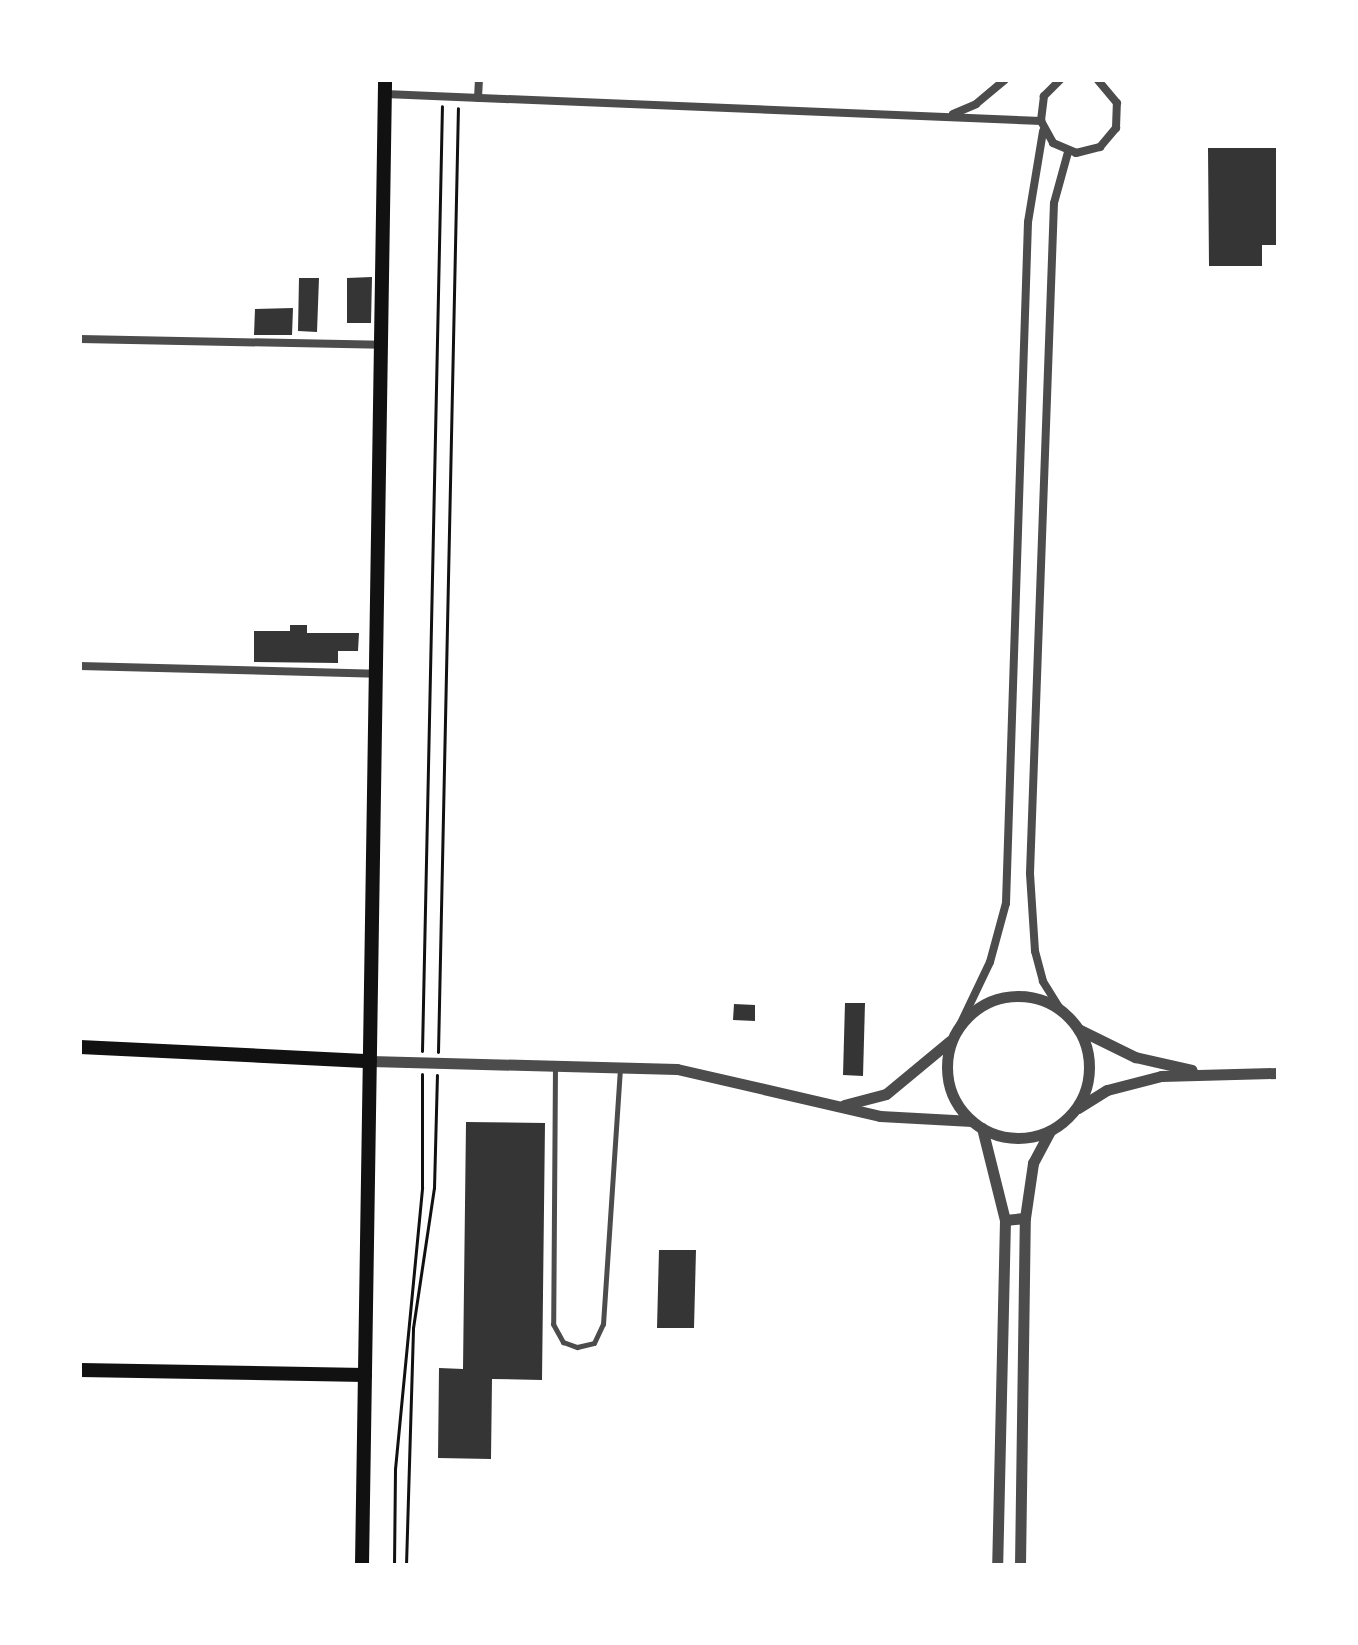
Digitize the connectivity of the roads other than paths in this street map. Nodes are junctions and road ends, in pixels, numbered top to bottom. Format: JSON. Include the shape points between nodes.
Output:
{"nodes":[{"id":1,"x":479,"y":80,"type":"edge"},
{"id":2,"x":1060,"y":80,"type":"edge"},
{"id":3,"x":1004,"y":81,"type":"edge"},
{"id":4,"x":1101,"y":81,"type":"edge"},
{"id":5,"x":385,"y":87,"type":"edge"},
{"id":6,"x":478,"y":98,"type":"junction"},
{"id":7,"x":947,"y":116,"type":"junction"},
{"id":8,"x":1042,"y":126,"type":"junction"},
{"id":9,"x":1068,"y":152,"type":"junction"},
{"id":10,"x":80,"y":339,"type":"edge"},
{"id":11,"x":381,"y":345,"type":"junction"},
{"id":12,"x":80,"y":666,"type":"edge"},
{"id":13,"x":376,"y":674,"type":"junction"},
{"id":14,"x":1062,"y":1012,"type":"junction"},
{"id":15,"x":1075,"y":1026,"type":"junction"},
{"id":16,"x":956,"y":1032,"type":"junction"},
{"id":17,"x":80,"y":1047,"type":"edge"},
{"id":18,"x":370,"y":1061,"type":"junction"},
{"id":19,"x":555,"y":1065,"type":"junction"},
{"id":20,"x":620,"y":1067,"type":"junction"},
{"id":21,"x":1205,"y":1072,"type":"junction"},
{"id":22,"x":1278,"y":1073,"type":"edge"},
{"id":23,"x":836,"y":1106,"type":"junction"},
{"id":24,"x":1073,"y":1111,"type":"junction"},
{"id":25,"x":977,"y":1125,"type":"junction"},
{"id":26,"x":1052,"y":1129,"type":"junction"},
{"id":27,"x":1025,"y":1218,"type":"junction"},
{"id":28,"x":1005,"y":1220,"type":"junction"},
{"id":29,"x":80,"y":1370,"type":"edge"},
{"id":30,"x":365,"y":1375,"type":"junction"},
{"id":31,"x":362,"y":1565,"type":"edge"},
{"id":32,"x":997,"y":1565,"type":"edge"},
{"id":33,"x":1020,"y":1565,"type":"edge"}],
"edges":[{"from":1,"to":6,"type":"street"},
{"from":2,"to":8,"type":"street","via":[[1044,96]]},
{"from":3,"to":7,"type":"street","via":[[976,104]]},
{"from":4,"to":9,"type":"street","via":[[1117,103],[1116,128],[1100,147]]},
{"from":5,"to":6,"type":"street"},
{"from":5,"to":11,"type":"main road"},
{"from":6,"to":7,"type":"street"},
{"from":7,"to":8,"type":"street"},
{"from":8,"to":9,"type":"street"},
{"from":8,"to":16,"type":"street","via":[[1028,222],[1006,903],[990,962]]},
{"from":9,"to":14,"type":"street","via":[[1054,203],[1030,873],[1035,951],[1043,981]]},
{"from":10,"to":11,"type":"street"},
{"from":11,"to":13,"type":"main road"},
{"from":12,"to":13,"type":"street"},
{"from":13,"to":18,"type":"main road"},
{"from":14,"to":15,"type":"street"},
{"from":14,"to":16,"type":"street","via":[[1038,999],[1002,998],[978,1008]]},
{"from":15,"to":21,"type":"street","via":[[1135,1057]]},
{"from":15,"to":24,"type":"street","via":[[1088,1069]]},
{"from":16,"to":23,"type":"street","via":[[886,1094]]},
{"from":16,"to":25,"type":"street","via":[[948,1082]]},
{"from":17,"to":18,"type":"main road"},
{"from":18,"to":19,"type":"street"},
{"from":18,"to":30,"type":"main road"},
{"from":19,"to":20,"type":"street"},
{"from":19,"to":20,"type":"lane","via":[[553,1324],[563,1342],[577,1347],[594,1343],[603,1324]]},
{"from":20,"to":23,"type":"street","via":[[718,1076]]},
{"from":21,"to":22,"type":"street"},
{"from":21,"to":24,"type":"street","via":[[1124,1084]]},
{"from":23,"to":25,"type":"street","via":[[880,1116]]},
{"from":24,"to":26,"type":"street"},
{"from":25,"to":26,"type":"street","via":[[1017,1138]]},
{"from":25,"to":28,"type":"street"},
{"from":26,"to":27,"type":"street","via":[[1033,1163]]},
{"from":27,"to":28,"type":"street"},
{"from":27,"to":33,"type":"street"},
{"from":28,"to":32,"type":"street"},
{"from":29,"to":30,"type":"main road"},
{"from":30,"to":31,"type":"main road"}]}
